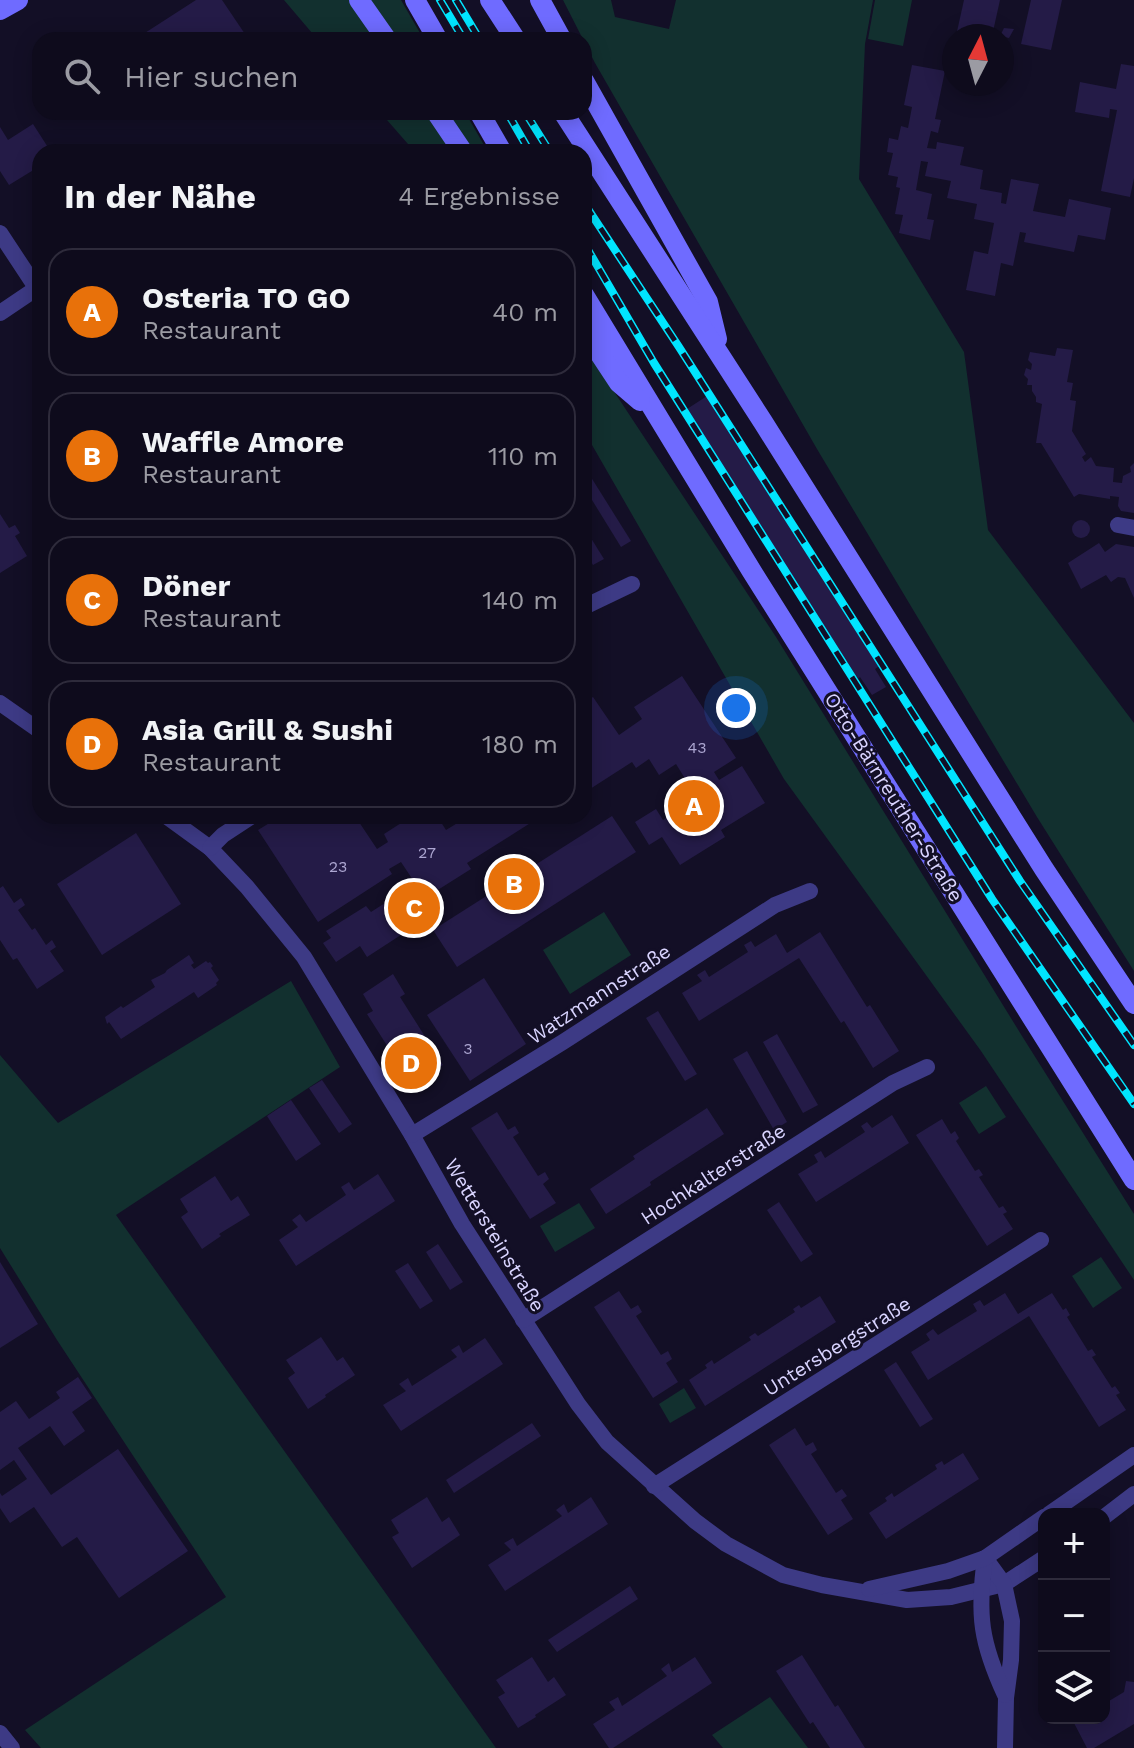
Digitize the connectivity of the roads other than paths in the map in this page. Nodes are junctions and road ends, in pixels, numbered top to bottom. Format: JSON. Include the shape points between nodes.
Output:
{"nodes":[{"id":1,"x":18,"y":0,"type":"edge"},
{"id":2,"x":359,"y":0,"type":"edge"},
{"id":3,"x":415,"y":0,"type":"edge"},
{"id":4,"x":490,"y":0,"type":"edge"},
{"id":5,"x":540,"y":0,"type":"edge"},
{"id":6,"x":0,"y":10,"type":"edge"},
{"id":7,"x":381,"y":32,"type":"edge"},
{"id":8,"x":433,"y":32,"type":"edge"},
{"id":9,"x":511,"y":32,"type":"edge"},
{"id":10,"x":558,"y":32,"type":"edge"},
{"id":11,"x":592,"y":95,"type":"edge"},
{"id":12,"x":441,"y":120,"type":"edge"},
{"id":13,"x":484,"y":120,"type":"edge"},
{"id":14,"x":568,"y":120,"type":"edge"},
{"id":15,"x":458,"y":144,"type":"edge"},
{"id":16,"x":497,"y":144,"type":"edge"},
{"id":17,"x":584,"y":144,"type":"edge"},
{"id":18,"x":592,"y":157,"type":"edge"},
{"id":19,"x":0,"y":233,"type":"edge"},
{"id":20,"x":32,"y":279,"type":"edge"},
{"id":21,"x":32,"y":292,"type":"edge"},
{"id":22,"x":592,"y":308,"type":"edge"},
{"id":23,"x":0,"y":313,"type":"edge"},
{"id":24,"x":592,"y":342,"type":"edge"},
{"id":25,"x":722,"y":358,"type":"junction"},
{"id":26,"x":655,"y":414,"type":"junction"},
{"id":27,"x":632,"y":584,"type":"dead end"},
{"id":28,"x":592,"y":603,"type":"edge"},
{"id":29,"x":0,"y":703,"type":"edge"},
{"id":30,"x":32,"y":725,"type":"edge"},
{"id":31,"x":177,"y":824,"type":"edge"},
{"id":32,"x":240,"y":824,"type":"edge"},
{"id":33,"x":210,"y":848,"type":"junction"},
{"id":34,"x":810,"y":891,"type":"dead end"},
{"id":35,"x":1134,"y":1004,"type":"edge"},
{"id":36,"x":927,"y":1067,"type":"dead end"},
{"id":37,"x":412,"y":1135,"type":"junction"},
{"id":38,"x":1134,"y":1180,"type":"edge"},
{"id":39,"x":1041,"y":1240,"type":"dead end"},
{"id":40,"x":523,"y":1320,"type":"junction"},
{"id":41,"x":1134,"y":1455,"type":"edge"},
{"id":42,"x":654,"y":1486,"type":"junction"},
{"id":43,"x":1134,"y":1494,"type":"edge"},
{"id":44,"x":1058,"y":1508,"type":"edge"},
{"id":45,"x":1110,"y":1512,"type":"edge"},
{"id":46,"x":1038,"y":1521,"type":"edge"},
{"id":47,"x":985,"y":1558,"type":"junction"},
{"id":48,"x":1038,"y":1562,"type":"edge"},
{"id":49,"x":1004,"y":1584,"type":"junction"},
{"id":50,"x":859,"y":1591,"type":"junction"},
{"id":51,"x":980,"y":1591,"type":"junction"},
{"id":52,"x":1006,"y":1698,"type":"junction"},
{"id":53,"x":0,"y":1733,"type":"edge"},
{"id":54,"x":12,"y":1748,"type":"edge"},
{"id":55,"x":1005,"y":1748,"type":"edge"}],
"edges":[{"from":1,"to":6,"type":"main road"},
{"from":2,"to":7,"type":"main road"},
{"from":3,"to":8,"type":"main road"},
{"from":4,"to":9,"type":"main road"},
{"from":5,"to":10,"type":"main road"},
{"from":11,"to":25,"type":"main road","via":[[708,302]]},
{"from":12,"to":15,"type":"main road"},
{"from":13,"to":16,"type":"main road"},
{"from":14,"to":17,"type":"main road"},
{"from":18,"to":25,"type":"main road"},
{"from":19,"to":20,"type":"street"},
{"from":21,"to":23,"type":"street"},
{"from":22,"to":26,"type":"main road","name":"Otto-Bärnreuther-Straße"},
{"from":24,"to":26,"type":"main road","name":"Otto-Bärnreuther-Straße","via":[[619,383]]},
{"from":25,"to":35,"type":"main road","via":[[993,791]]},
{"from":26,"to":38,"type":"main road","name":"Otto-Bärnreuther-Straße"},
{"from":27,"to":28,"type":"street"},
{"from":29,"to":30,"type":"street"},
{"from":31,"to":33,"type":"street","name":"Wettersteinstraße"},
{"from":32,"to":33,"type":"street"},
{"from":33,"to":37,"type":"street","name":"Wettersteinstraße","via":[[304,957]]},
{"from":34,"to":37,"type":"street","name":"Watzmannstraße","via":[[775,905]]},
{"from":36,"to":40,"type":"street","name":"Hochkalterstraße","via":[[893,1083]]},
{"from":37,"to":40,"type":"street","name":"Wettersteinstraße"},
{"from":39,"to":42,"type":"street","name":"Untersbergstraße"},
{"from":40,"to":42,"type":"street","name":"Wettersteinstraße","via":[[607,1442]]},
{"from":41,"to":44,"type":"street"},
{"from":42,"to":50,"type":"street","name":"Wettersteinstraße","via":[[726,1544],[783,1575]]},
{"from":43,"to":45,"type":"street"},
{"from":46,"to":47,"type":"street","name":"Wettersteinstraße"},
{"from":47,"to":49,"type":"street"},
{"from":47,"to":50,"type":"street","name":"Wettersteinstraße"},
{"from":47,"to":51,"type":"street"},
{"from":48,"to":49,"type":"street","name":"Wettersteinstraße"},
{"from":49,"to":51,"type":"street","name":"Wettersteinstraße"},
{"from":49,"to":52,"type":"street","via":[[1012,1621]]},
{"from":50,"to":51,"type":"street","name":"Wettersteinstraße","via":[[907,1600]]},
{"from":51,"to":52,"type":"street","via":[[990,1663]]},
{"from":52,"to":55,"type":"street"},
{"from":53,"to":54,"type":"street"}]}
